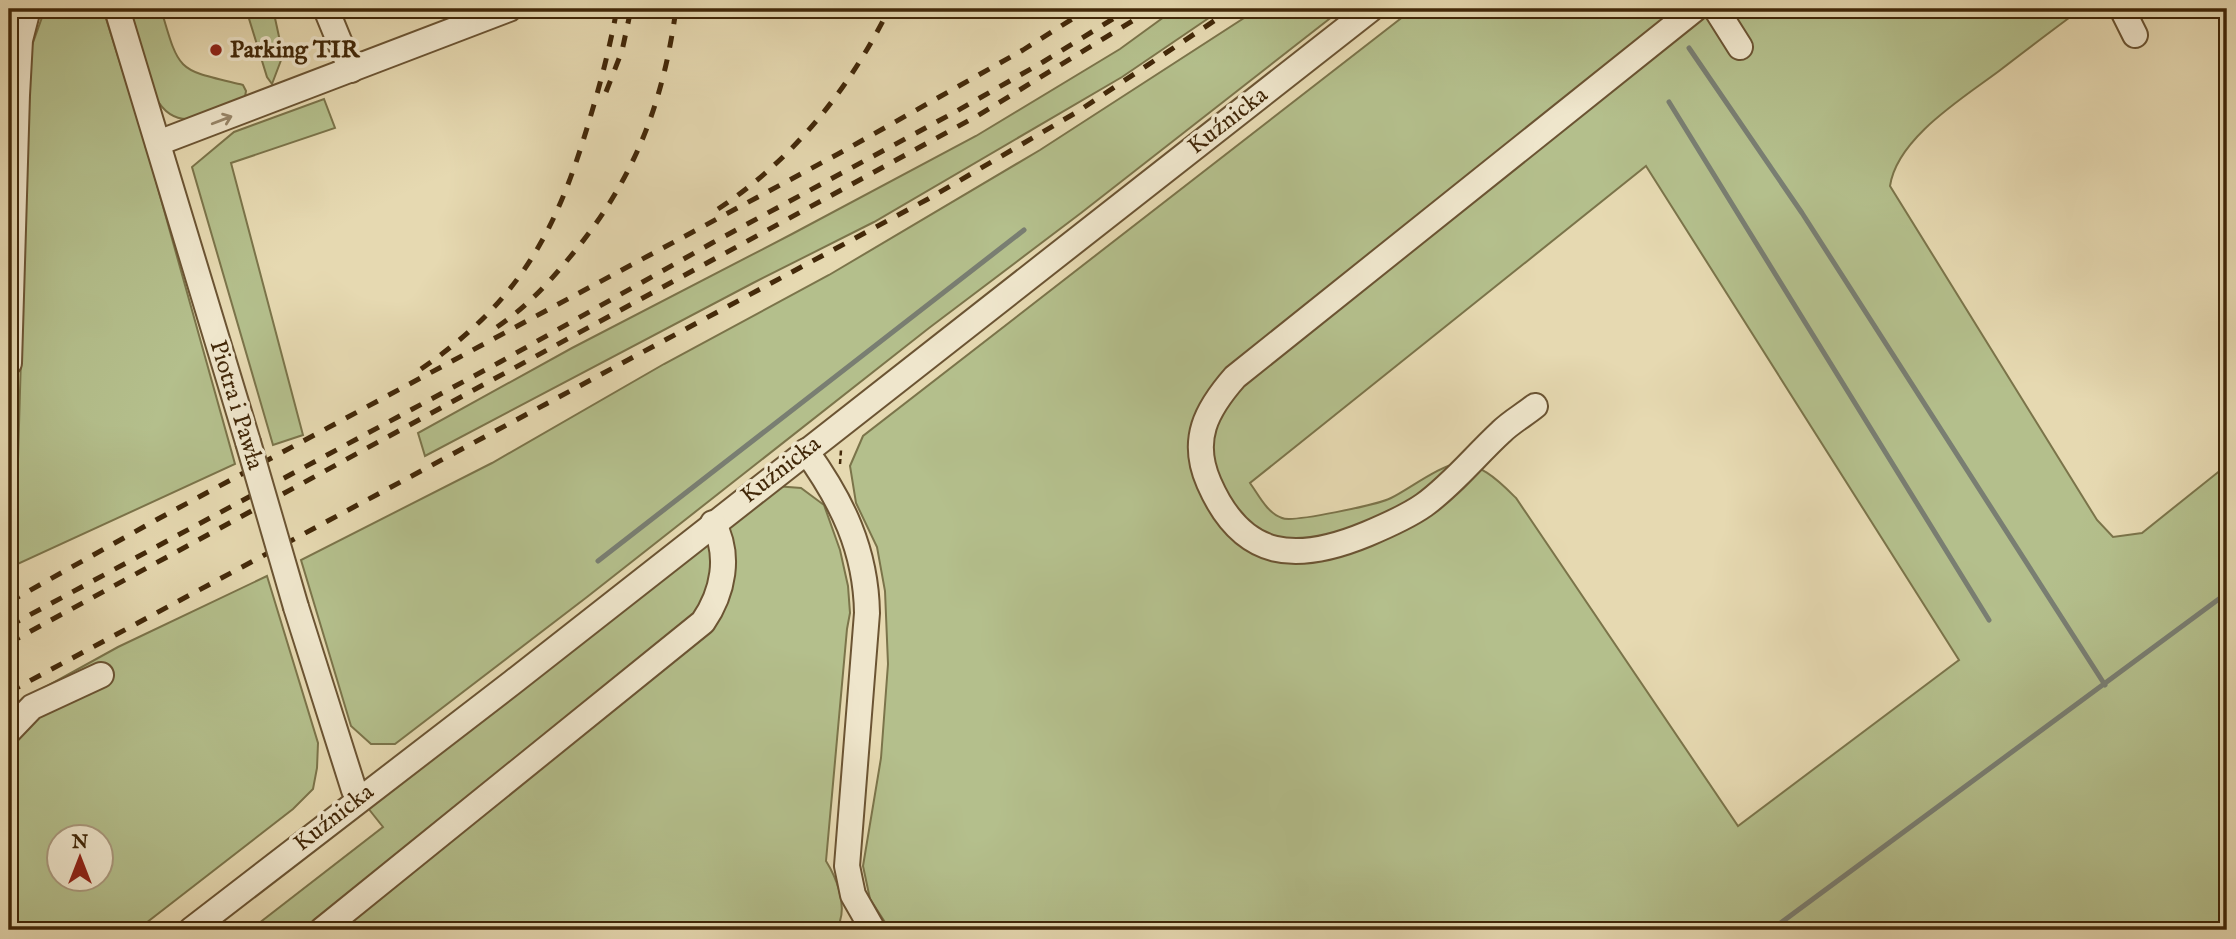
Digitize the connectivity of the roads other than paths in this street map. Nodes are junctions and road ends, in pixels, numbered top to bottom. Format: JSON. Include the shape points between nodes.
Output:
{"nodes":[{"id":1,"x":28,"y":9,"type":"edge"},
{"id":2,"x":117,"y":9,"type":"edge"},
{"id":3,"x":326,"y":9,"type":"edge"},
{"id":4,"x":509,"y":9,"type":"edge"},
{"id":5,"x":1371,"y":9,"type":"edge"},
{"id":6,"x":1695,"y":9,"type":"edge"},
{"id":7,"x":1716,"y":9,"type":"edge"},
{"id":8,"x":2122,"y":9,"type":"edge"},
{"id":9,"x":2135,"y":35,"type":"dead end"},
{"id":10,"x":1740,"y":47,"type":"dead end"},
{"id":11,"x":351,"y":70,"type":"junction"},
{"id":12,"x":158,"y":144,"type":"junction"},
{"id":13,"x":9,"y":363,"type":"edge"},
{"id":14,"x":1535,"y":406,"type":"dead end"},
{"id":15,"x":806,"y":451,"type":"junction"},
{"id":16,"x":713,"y":523,"type":"junction"},
{"id":17,"x":101,"y":675,"type":"dead end"},
{"id":18,"x":9,"y":731,"type":"edge"},
{"id":19,"x":360,"y":798,"type":"junction"},
{"id":20,"x":191,"y":930,"type":"edge"},
{"id":21,"x":322,"y":930,"type":"edge"},
{"id":22,"x":873,"y":930,"type":"edge"}],
"edges":[{"from":1,"to":13,"type":"street","via":[[20,40],[17,95]]},
{"from":2,"to":12,"type":"street","name":"Piotra i Pawła"},
{"from":3,"to":11,"type":"street"},
{"from":4,"to":11,"type":"street"},
{"from":5,"to":15,"type":"street","name":"Kuźnicka"},
{"from":6,"to":14,"type":"street","via":[[1234,377],[1207,416],[1201,436],[1202,460],[1209,483],[1243,532],[1270,548],[1311,552],[1349,541],[1422,506]]},
{"from":7,"to":10,"type":"street"},
{"from":8,"to":9,"type":"street"},
{"from":12,"to":11,"type":"street","one_way":true},
{"from":12,"to":19,"type":"street","name":"Piotra i Pawła","bridge":true,"via":[[296,607]]},
{"from":15,"to":16,"type":"street","name":"Kuźnicka"},
{"from":15,"to":22,"type":"street","via":[[837,498],[864,573],[867,613],[847,866],[853,895]]},
{"from":16,"to":19,"type":"street","name":"Kuźnicka"},
{"from":16,"to":21,"type":"street","via":[[721,537],[722,575],[715,604],[703,622]]},
{"from":17,"to":18,"type":"street","via":[[32,707]]},
{"from":19,"to":20,"type":"street","name":"Kuźnicka"}]}
